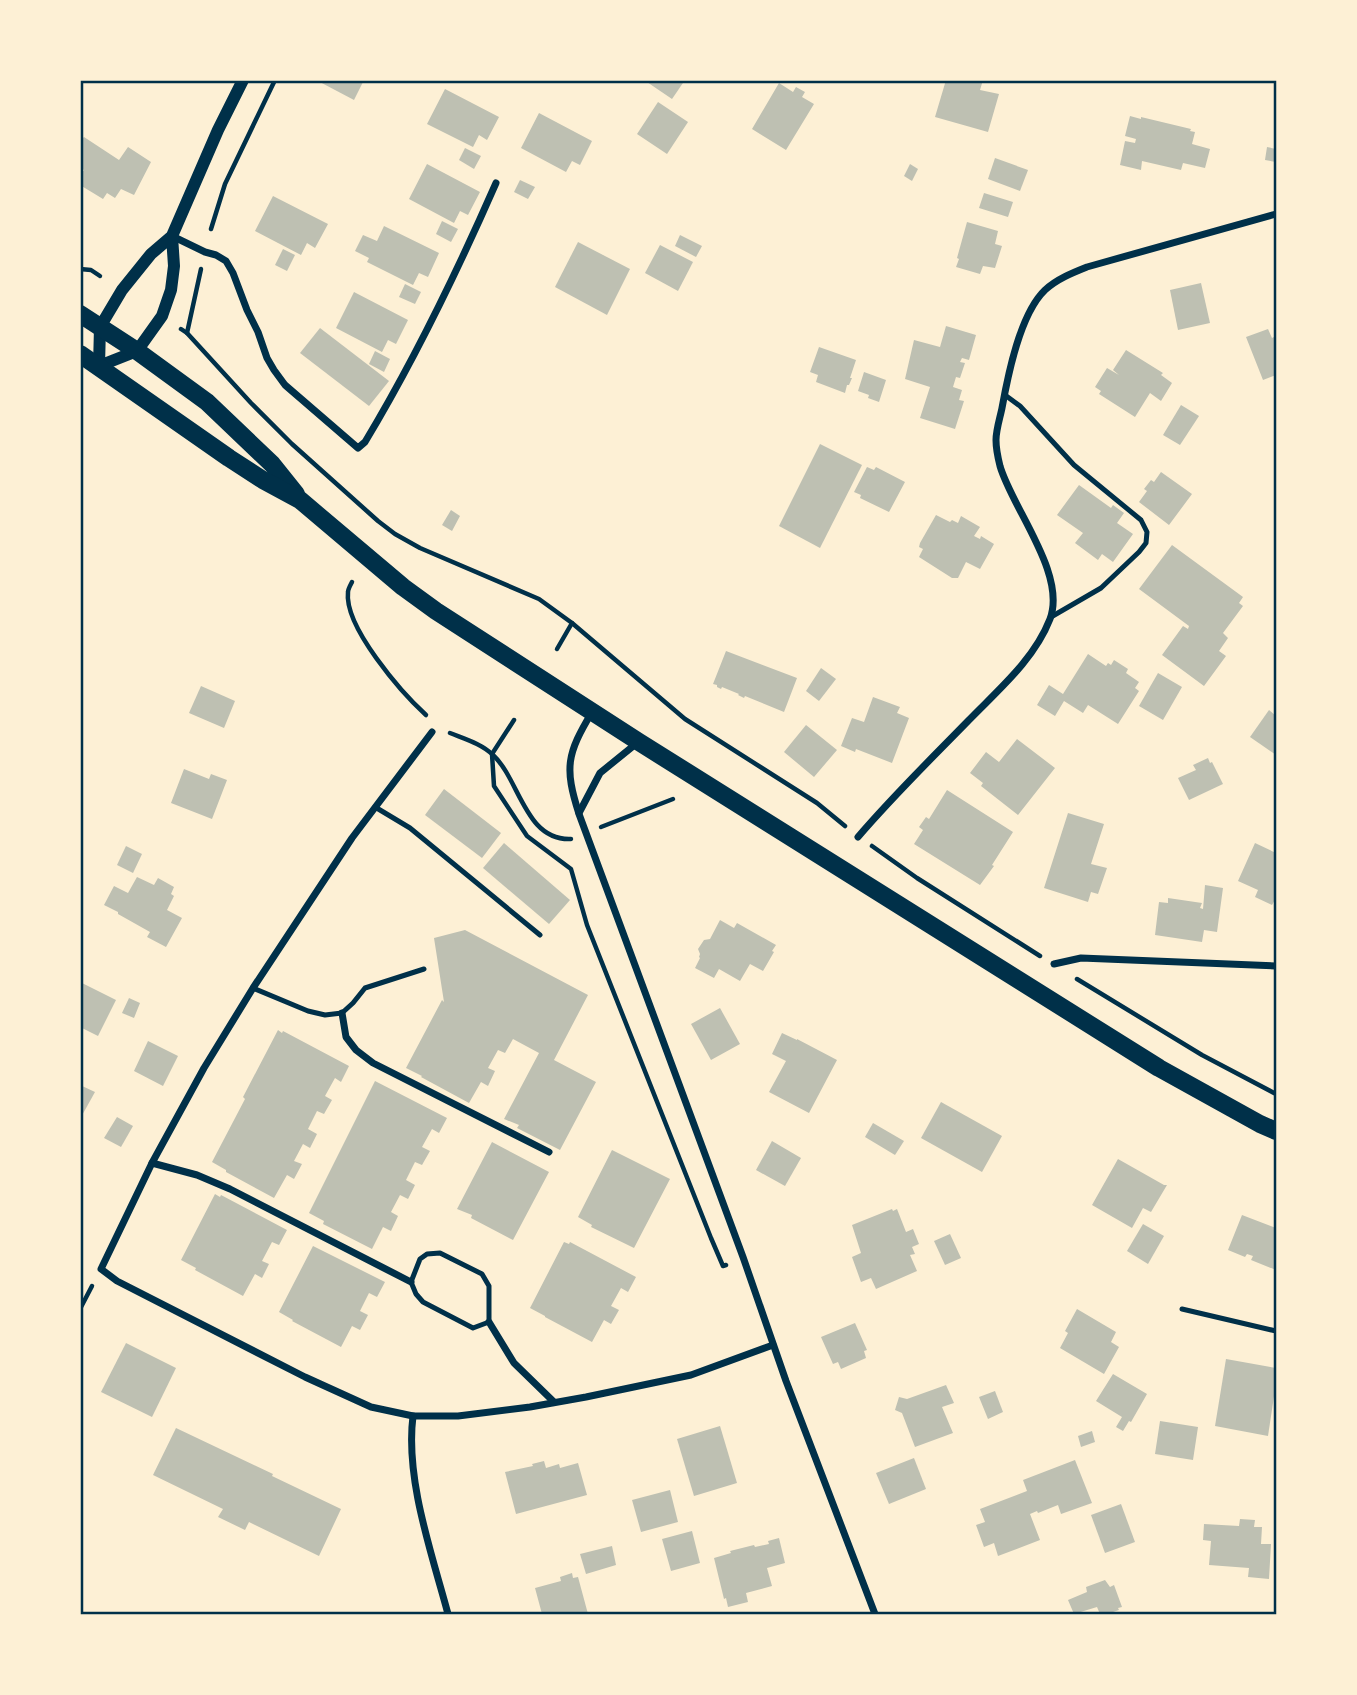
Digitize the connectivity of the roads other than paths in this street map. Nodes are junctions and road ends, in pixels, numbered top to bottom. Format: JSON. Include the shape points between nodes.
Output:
{"nodes":[{"id":1,"x":243,"y":80,"type":"edge"},
{"id":2,"x":496,"y":183,"type":"dead end"},
{"id":3,"x":1276,"y":214,"type":"edge"},
{"id":4,"x":172,"y":236,"type":"junction"},
{"id":5,"x":80,"y":314,"type":"edge"},
{"id":6,"x":100,"y":327,"type":"junction"},
{"id":7,"x":137,"y":351,"type":"junction"},
{"id":8,"x":80,"y":354,"type":"edge"},
{"id":9,"x":99,"y":366,"type":"junction"},
{"id":10,"x":1005,"y":395,"type":"junction"},
{"id":11,"x":300,"y":500,"type":"junction"},
{"id":12,"x":1051,"y":617,"type":"junction"},
{"id":13,"x":592,"y":712,"type":"junction"},
{"id":14,"x":432,"y":732,"type":"dead end"},
{"id":15,"x":639,"y":742,"type":"junction"},
{"id":16,"x":375,"y":807,"type":"junction"},
{"id":17,"x":579,"y":814,"type":"junction"},
{"id":18,"x":858,"y":836,"type":"road end"},
{"id":19,"x":540,"y":935,"type":"dead end"},
{"id":20,"x":1054,"y":964,"type":"dead end"},
{"id":21,"x":1276,"y":966,"type":"edge"},
{"id":22,"x":424,"y":969,"type":"dead end"},
{"id":23,"x":253,"y":988,"type":"junction"},
{"id":24,"x":342,"y":1013,"type":"junction"},
{"id":25,"x":1276,"y":1131,"type":"edge"},
{"id":26,"x":549,"y":1152,"type":"dead end"},
{"id":27,"x":152,"y":1163,"type":"junction"},
{"id":28,"x":411,"y":1282,"type":"junction"},
{"id":29,"x":1182,"y":1309,"type":"dead end"},
{"id":30,"x":489,"y":1322,"type":"junction"},
{"id":31,"x":1276,"y":1331,"type":"edge"},
{"id":32,"x":774,"y":1345,"type":"junction"},
{"id":33,"x":554,"y":1402,"type":"junction"},
{"id":34,"x":413,"y":1416,"type":"junction"},
{"id":35,"x":448,"y":1615,"type":"edge"},
{"id":36,"x":875,"y":1615,"type":"edge"}],
"edges":[{"from":1,"to":4,"type":"street"},
{"from":2,"to":4,"type":"street","via":[[398,387],[358,449],[274,370],[226,261]]},
{"from":3,"to":10,"type":"street","via":[[1067,275],[1045,291],[1032,309],[1019,338]]},
{"from":4,"to":6,"type":"street","via":[[150,254]]},
{"from":4,"to":7,"type":"street","via":[[171,290],[162,316]]},
{"from":5,"to":6,"type":"main road"},
{"from":6,"to":7,"type":"main road"},
{"from":6,"to":9,"type":"street"},
{"from":7,"to":9,"type":"street"},
{"from":7,"to":11,"type":"main road","via":[[207,402],[272,464]]},
{"from":8,"to":9,"type":"main road"},
{"from":9,"to":11,"type":"main road","via":[[229,458]]},
{"from":10,"to":12,"type":"street","via":[[996,438],[999,464],[1043,555],[1053,594]]},
{"from":10,"to":12,"type":"lane","via":[[1020,405],[1074,465],[1141,520],[1147,532],[1139,552],[1101,588]]},
{"from":11,"to":13,"type":"main road","via":[[436,611]]},
{"from":12,"to":18,"type":"street","via":[[1039,642],[1014,674]]},
{"from":13,"to":15,"type":"main road"},
{"from":13,"to":17,"type":"street","via":[[571,754],[570,775]]},
{"from":14,"to":16,"type":"street"},
{"from":15,"to":17,"type":"street","via":[[600,773]]},
{"from":15,"to":25,"type":"main road","via":[[1159,1068]]},
{"from":16,"to":19,"type":"lane","via":[[410,828]]},
{"from":16,"to":23,"type":"street"},
{"from":17,"to":32,"type":"street"},
{"from":20,"to":21,"type":"street","via":[[1081,958]]},
{"from":22,"to":24,"type":"lane","via":[[365,988]]},
{"from":23,"to":24,"type":"lane","via":[[308,1012]]},
{"from":23,"to":27,"type":"street"},
{"from":24,"to":26,"type":"street","via":[[346,1037],[373,1063]]},
{"from":27,"to":28,"type":"street","via":[[230,1189]]},
{"from":27,"to":34,"type":"street","via":[[101,1269],[305,1377],[371,1407]]},
{"from":28,"to":30,"type":"lane","via":[[423,1302],[473,1328]]},
{"from":28,"to":30,"type":"lane","via":[[420,1259],[427,1254],[451,1258],[482,1274],[489,1286]]},
{"from":29,"to":31,"type":"lane"},
{"from":30,"to":33,"type":"street","via":[[514,1363]]},
{"from":32,"to":33,"type":"street","via":[[691,1375]]},
{"from":32,"to":36,"type":"street"},
{"from":33,"to":34,"type":"street","via":[[458,1416]]},
{"from":34,"to":35,"type":"street","via":[[419,1508]]}]}
